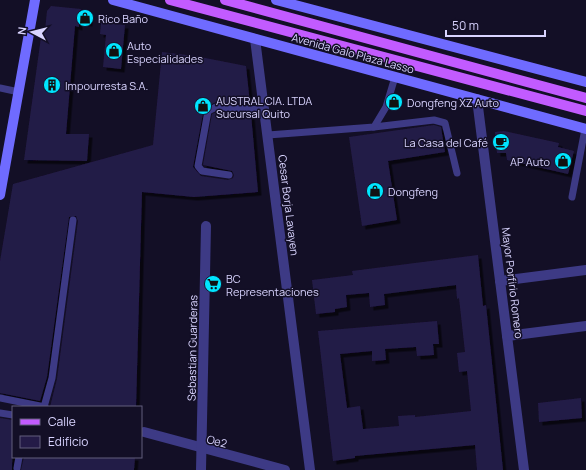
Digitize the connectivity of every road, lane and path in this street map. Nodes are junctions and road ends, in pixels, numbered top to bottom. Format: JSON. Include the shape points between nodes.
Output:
{"nodes":[{"id":1,"x":36,"y":0,"type":"edge"},
{"id":2,"x":113,"y":0,"type":"edge"},
{"id":3,"x":170,"y":0,"type":"edge"},
{"id":4,"x":225,"y":0,"type":"edge"},
{"id":5,"x":276,"y":0,"type":"edge"},
{"id":6,"x":256,"y":39,"type":"junction"},
{"id":7,"x":395,"y":77,"type":"junction"},
{"id":8,"x":586,"y":82,"type":"edge"},
{"id":9,"x":0,"y":88,"type":"edge"},
{"id":10,"x":19,"y":92,"type":"junction"},
{"id":11,"x":586,"y":98,"type":"edge"},
{"id":12,"x":477,"y":99,"type":"junction"},
{"id":13,"x":265,"y":110,"type":"junction"},
{"id":14,"x":586,"y":111,"type":"edge"},
{"id":15,"x":374,"y":127,"type":"junction"},
{"id":16,"x":586,"y":129,"type":"edge"},
{"id":17,"x":268,"y":135,"type":"junction"},
{"id":18,"x":457,"y":173,"type":"dead end"},
{"id":19,"x":229,"y":175,"type":"dead end"},
{"id":20,"x":0,"y":195,"type":"edge"},
{"id":21,"x":572,"y":197,"type":"dead end"},
{"id":22,"x":73,"y":220,"type":"dead end"},
{"id":23,"x":206,"y":226,"type":"dead end"},
{"id":24,"x":586,"y":270,"type":"edge"},
{"id":25,"x":500,"y":281,"type":"junction"},
{"id":26,"x":586,"y":326,"type":"edge"},
{"id":27,"x":507,"y":336,"type":"junction"},
{"id":28,"x":0,"y":398,"type":"edge"},
{"id":29,"x":39,"y":406,"type":"edge"},
{"id":30,"x":44,"y":406,"type":"edge"},
{"id":31,"x":0,"y":413,"type":"edge"},
{"id":32,"x":12,"y":415,"type":"edge"},
{"id":33,"x":144,"y":432,"type":"dead end"},
{"id":34,"x":203,"y":449,"type":"junction"},
{"id":35,"x":19,"y":458,"type":"edge"},
{"id":36,"x":17,"y":468,"type":"dead end"},
{"id":37,"x":201,"y":470,"type":"edge"},
{"id":38,"x":285,"y":470,"type":"edge"},
{"id":39,"x":310,"y":470,"type":"edge"},
{"id":40,"x":524,"y":470,"type":"edge"}],
"edges":[{"from":1,"to":10,"type":"main road"},
{"from":2,"to":6,"type":"main road","name":"Avenida Galo Plaza Lasso"},
{"from":3,"to":14,"type":"main road","name":"Avenida Galo Plaza Lasso"},
{"from":4,"to":11,"type":"main road","name":"Avenida Galo Plaza Lasso"},
{"from":5,"to":8,"type":"main road"},
{"from":6,"to":7,"type":"main road","name":"Avenida Galo Plaza Lasso"},
{"from":6,"to":13,"type":"street","name":"Cesar Borja Lavayen"},
{"from":7,"to":12,"type":"main road","name":"Avenida Galo Plaza Lasso"},
{"from":7,"to":15,"type":"lane","via":[[386,107]]},
{"from":9,"to":10,"type":"lane"},
{"from":10,"to":20,"type":"main road"},
{"from":12,"to":16,"type":"main road","name":"Avenida Galo Plaza Lasso"},
{"from":12,"to":25,"type":"street","name":"Mayor Porfirio Romero"},
{"from":13,"to":17,"type":"street","name":"Cesar Borja Lavayen"},
{"from":13,"to":19,"type":"lane","via":[[216,107],[208,111],[198,166],[202,171]]},
{"from":15,"to":17,"type":"lane"},
{"from":15,"to":18,"type":"lane","via":[[434,120],[445,123]]},
{"from":16,"to":21,"type":"lane"},
{"from":17,"to":39,"type":"street","name":"Cesar Borja Lavayen"},
{"from":22,"to":30,"type":"lane","via":[[52,378]]},
{"from":23,"to":34,"type":"street","name":"Sebastian Guarderas"},
{"from":24,"to":25,"type":"street"},
{"from":25,"to":27,"type":"street","name":"Mayor Porfirio Romero"},
{"from":26,"to":27,"type":"street"},
{"from":27,"to":40,"type":"street","name":"Mayor Porfirio Romero"},
{"from":28,"to":29,"type":"lane"},
{"from":31,"to":32,"type":"lane"},
{"from":33,"to":34,"type":"street","name":"Oe2"},
{"from":34,"to":37,"type":"street","name":"Sebastian Guarderas"},
{"from":34,"to":38,"type":"street","name":"Oe2"},
{"from":35,"to":36,"type":"lane"}]}
